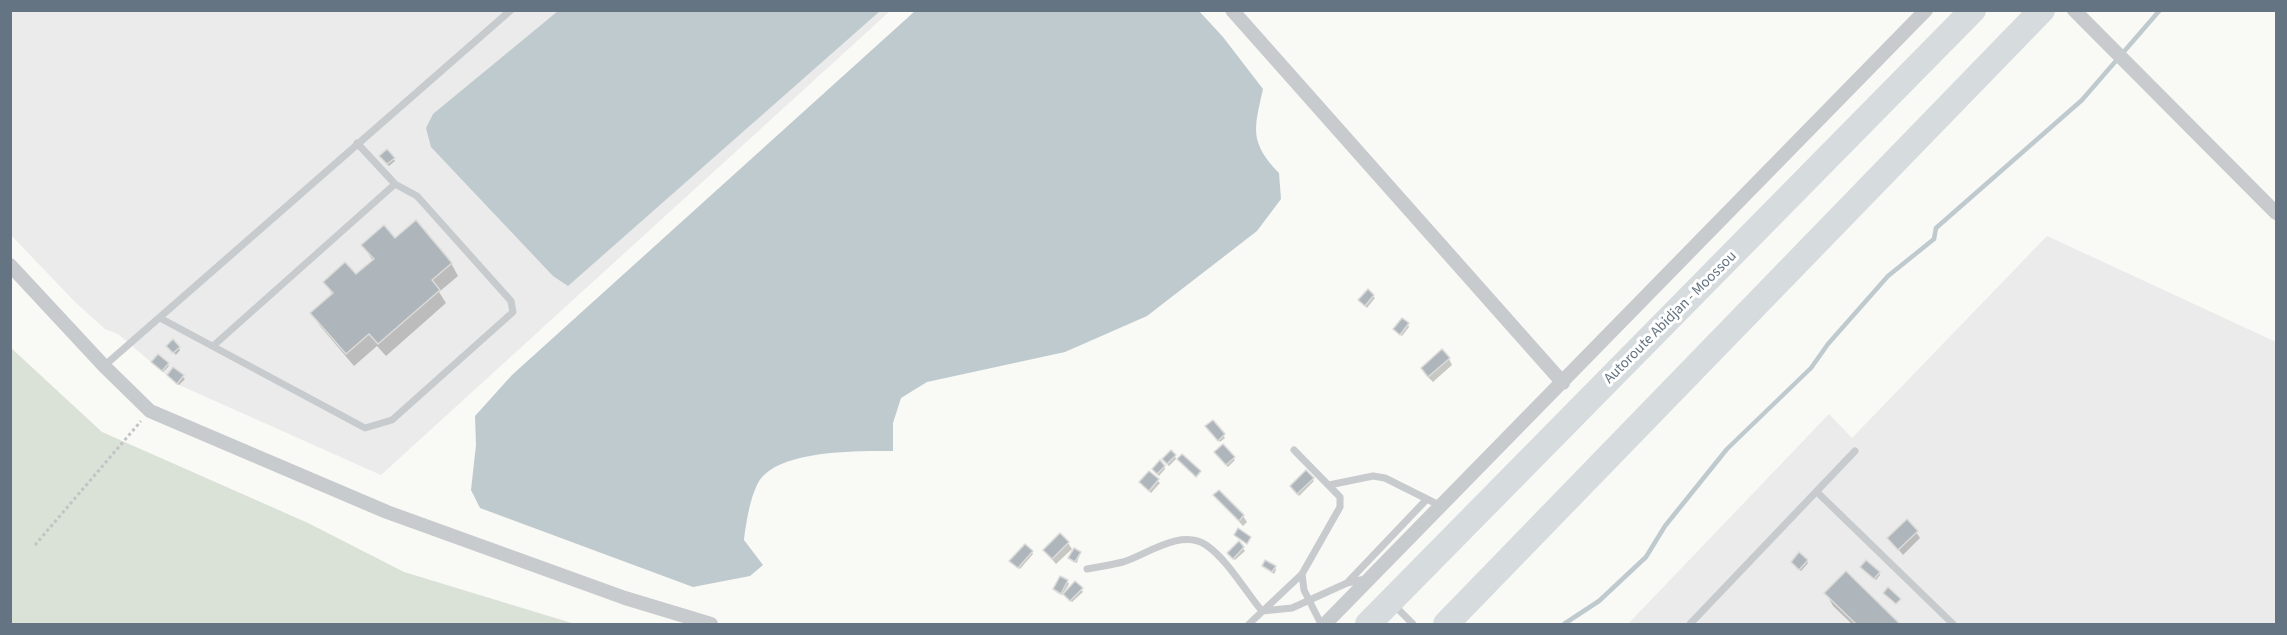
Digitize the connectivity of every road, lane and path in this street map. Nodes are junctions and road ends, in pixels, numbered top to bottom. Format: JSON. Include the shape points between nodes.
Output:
{"nodes":[{"id":1,"x":511,"y":10,"type":"edge"},
{"id":2,"x":1232,"y":10,"type":"edge"},
{"id":3,"x":1926,"y":10,"type":"edge"},
{"id":4,"x":1973,"y":10,"type":"edge"},
{"id":5,"x":2042,"y":10,"type":"edge"},
{"id":6,"x":2074,"y":10,"type":"edge"},
{"id":7,"x":357,"y":143,"type":"junction"},
{"id":8,"x":395,"y":184,"type":"junction"},
{"id":9,"x":2277,"y":213,"type":"edge"},
{"id":10,"x":10,"y":265,"type":"edge"},
{"id":11,"x":160,"y":318,"type":"junction"},
{"id":12,"x":213,"y":346,"type":"junction"},
{"id":13,"x":104,"y":366,"type":"junction"},
{"id":14,"x":1563,"y":383,"type":"junction"},
{"id":15,"x":150,"y":411,"type":"junction"},
{"id":16,"x":1294,"y":450,"type":"dead end"},
{"id":17,"x":1855,"y":451,"type":"dead end"},
{"id":18,"x":1329,"y":485,"type":"junction"},
{"id":19,"x":1818,"y":493,"type":"junction"},
{"id":20,"x":1427,"y":499,"type":"junction"},
{"id":21,"x":1441,"y":506,"type":"junction"},
{"id":22,"x":35,"y":544,"type":"dead end"},
{"id":23,"x":1087,"y":569,"type":"dead end"},
{"id":24,"x":1302,"y":574,"type":"junction"},
{"id":25,"x":1370,"y":578,"type":"junction"},
{"id":26,"x":1347,"y":583,"type":"junction"},
{"id":27,"x":1391,"y":602,"type":"junction"},
{"id":28,"x":1309,"y":603,"type":"junction"},
{"id":29,"x":1262,"y":611,"type":"junction"},
{"id":30,"x":1951,"y":623,"type":"edge"},
{"id":31,"x":711,"y":624,"type":"edge"},
{"id":32,"x":1249,"y":624,"type":"edge"},
{"id":33,"x":1323,"y":624,"type":"edge"},
{"id":34,"x":1368,"y":624,"type":"edge"},
{"id":35,"x":1413,"y":624,"type":"edge"},
{"id":36,"x":1446,"y":624,"type":"edge"},
{"id":37,"x":1690,"y":624,"type":"edge"},
{"id":38,"x":1959,"y":624,"type":"edge"}],
"edges":[{"from":1,"to":7,"type":"lane"},
{"from":2,"to":14,"type":"street"},
{"from":3,"to":14,"type":"street"},
{"from":4,"to":27,"type":"highway","name":"Autoroute Abidjan - Moossou"},
{"from":5,"to":36,"type":"highway"},
{"from":6,"to":9,"type":"street"},
{"from":7,"to":8,"type":"lane"},
{"from":7,"to":11,"type":"lane"},
{"from":8,"to":12,"type":"lane"},
{"from":8,"to":12,"type":"lane","via":[[417,196],[511,301],[513,312],[392,420],[365,428]]},
{"from":10,"to":13,"type":"street"},
{"from":11,"to":12,"type":"lane"},
{"from":11,"to":13,"type":"lane"},
{"from":13,"to":15,"type":"street"},
{"from":14,"to":21,"type":"street"},
{"from":15,"to":22,"type":"path"},
{"from":15,"to":31,"type":"street","via":[[387,512],[625,598]]},
{"from":16,"to":18,"type":"lane"},
{"from":17,"to":19,"type":"lane"},
{"from":18,"to":20,"type":"lane","via":[[1373,476],[1394,481]]},
{"from":18,"to":24,"type":"lane","via":[[1340,497],[1340,507]]},
{"from":19,"to":30,"type":"lane"},
{"from":19,"to":37,"type":"lane"},
{"from":20,"to":21,"type":"lane"},
{"from":20,"to":26,"type":"lane"},
{"from":21,"to":25,"type":"street"},
{"from":23,"to":29,"type":"lane","via":[[1124,562],[1176,541],[1195,541],[1205,544],[1218,557]]},
{"from":24,"to":28,"type":"lane"},
{"from":24,"to":29,"type":"lane"},
{"from":25,"to":26,"type":"lane"},
{"from":25,"to":33,"type":"street"},
{"from":26,"to":28,"type":"lane"},
{"from":27,"to":34,"type":"highway","name":"Autoroute Abidjan - Moossou"},
{"from":27,"to":35,"type":"lane"},
{"from":28,"to":29,"type":"lane"},
{"from":28,"to":33,"type":"lane"},
{"from":29,"to":32,"type":"lane"},
{"from":30,"to":38,"type":"lane"}]}
